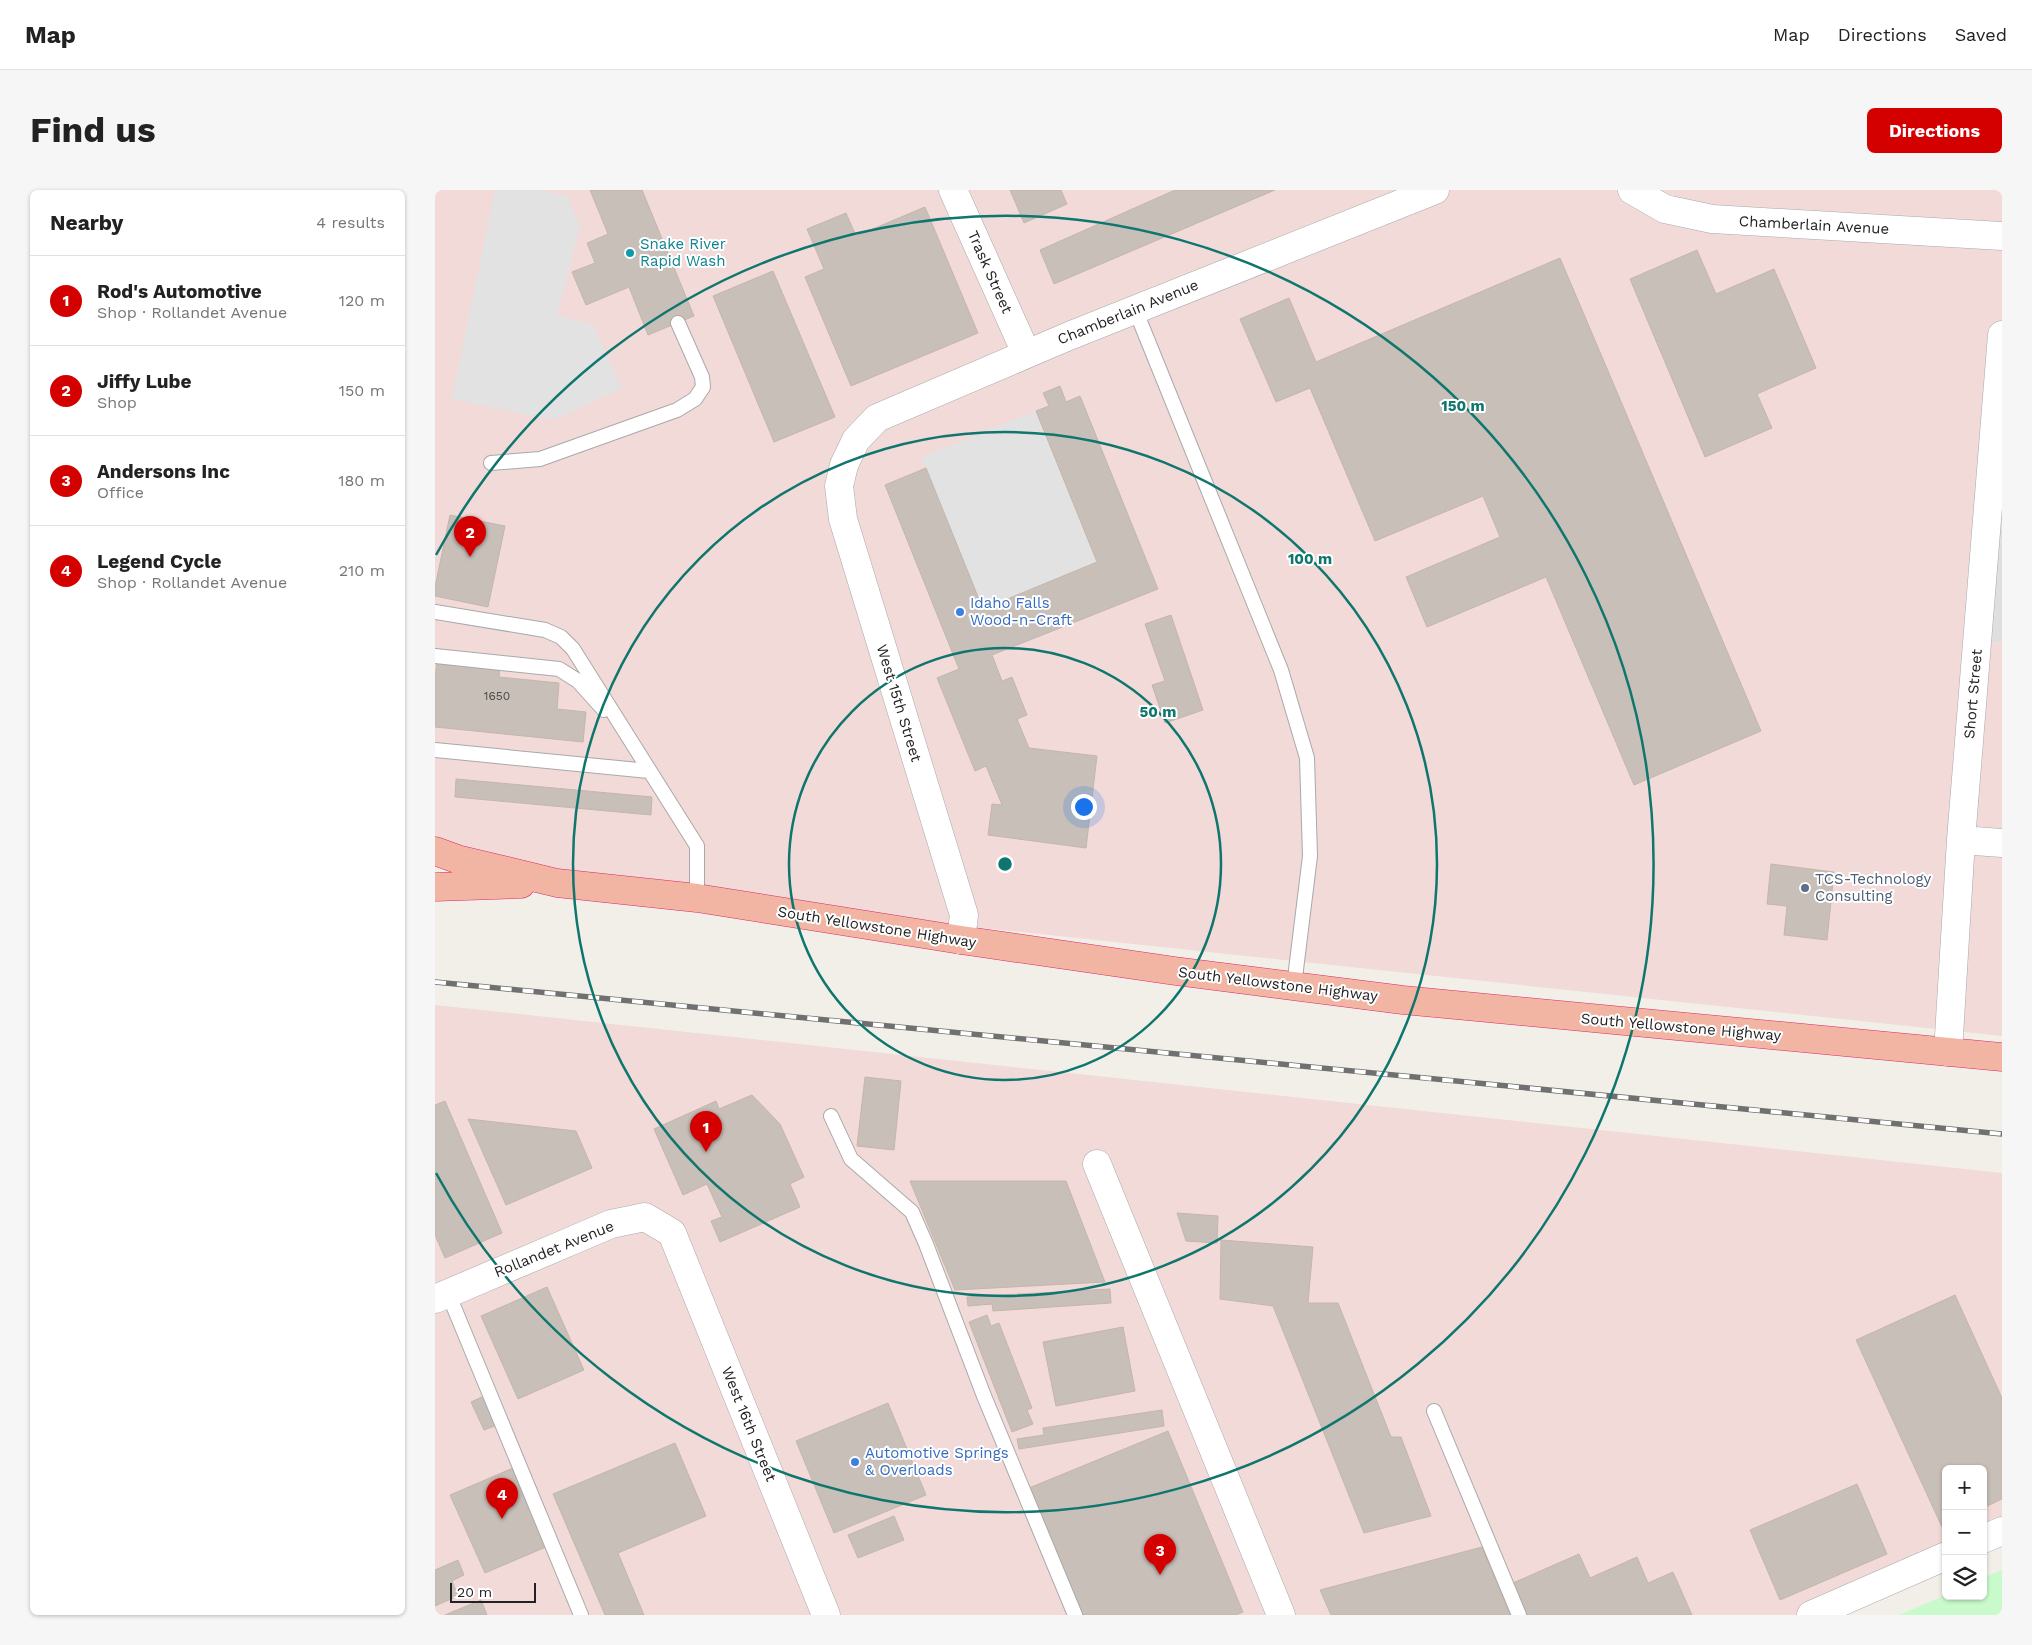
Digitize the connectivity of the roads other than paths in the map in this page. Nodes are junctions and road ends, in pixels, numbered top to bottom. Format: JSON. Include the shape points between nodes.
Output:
{"nodes":[{"id":1,"x":953,"y":190,"type":"edge"},
{"id":2,"x":1435,"y":190,"type":"edge"},
{"id":3,"x":1632,"y":190,"type":"edge"},
{"id":4,"x":2002,"y":236,"type":"edge"},
{"id":5,"x":1135,"y":309,"type":"junction"},
{"id":6,"x":678,"y":323,"type":"dead end"},
{"id":7,"x":2002,"y":335,"type":"edge"},
{"id":8,"x":1026,"y":353,"type":"junction"},
{"id":9,"x":491,"y":463,"type":"dead end"},
{"id":10,"x":844,"y":465,"type":"joint"},
{"id":11,"x":435,"y":612,"type":"edge"},
{"id":12,"x":435,"y":656,"type":"edge"},
{"id":13,"x":624,"y":731,"type":"junction"},
{"id":14,"x":435,"y":750,"type":"edge"},
{"id":15,"x":649,"y":770,"type":"junction"},
{"id":16,"x":1961,"y":840,"type":"junction"},
{"id":17,"x":435,"y":841,"type":"edge"},
{"id":18,"x":2002,"y":843,"type":"edge"},
{"id":19,"x":435,"y":851,"type":"edge"},
{"id":20,"x":557,"y":883,"type":"junction"},
{"id":21,"x":435,"y":888,"type":"edge"},
{"id":22,"x":697,"y":898,"type":"junction"},
{"id":23,"x":961,"y":940,"type":"junction"},
{"id":24,"x":1294,"y":986,"type":"junction"},
{"id":25,"x":1948,"y":1052,"type":"junction"},
{"id":26,"x":2002,"y":1057,"type":"edge"},
{"id":27,"x":831,"y":1116,"type":"dead end"},
{"id":28,"x":1097,"y":1164,"type":"dead end"},
{"id":29,"x":672,"y":1233,"type":"joint"},
{"id":30,"x":441,"y":1296,"type":"edge"},
{"id":31,"x":1433,"y":1410,"type":"dead end"},
{"id":32,"x":2002,"y":1531,"type":"edge"},
{"id":33,"x":1987,"y":1537,"type":"edge"},
{"id":34,"x":1942,"y":1558,"type":"edge"},
{"id":35,"x":581,"y":1615,"type":"edge"},
{"id":36,"x":826,"y":1615,"type":"edge"},
{"id":37,"x":1075,"y":1615,"type":"edge"},
{"id":38,"x":1281,"y":1615,"type":"edge"},
{"id":39,"x":1519,"y":1615,"type":"edge"},
{"id":40,"x":1811,"y":1615,"type":"edge"}],
"edges":[{"from":1,"to":8,"type":"street","name":"Trask Street"},
{"from":2,"to":5,"type":"street","name":"Chamberlain Avenue"},
{"from":3,"to":4,"type":"street","name":"Chamberlain Avenue","via":[[1665,209],[1712,219]]},
{"from":5,"to":8,"type":"street","name":"Chamberlain Avenue"},
{"from":5,"to":24,"type":"lane","via":[[1281,670],[1307,758],[1310,856]]},
{"from":6,"to":9,"type":"lane","via":[[702,377],[703,387],[695,399],[677,410],[540,459]]},
{"from":7,"to":16,"type":"street","name":"Short Street"},
{"from":8,"to":10,"type":"street","name":"Chamberlain Avenue","via":[[877,418],[856,440]]},
{"from":10,"to":23,"type":"street","name":"West 15th Street","via":[[839,486],[843,519],[964,915]]},
{"from":11,"to":13,"type":"lane","via":[[545,630],[561,637],[573,649]]},
{"from":12,"to":13,"type":"lane","via":[[559,669],[578,681]]},
{"from":13,"to":15,"type":"lane"},
{"from":14,"to":15,"type":"lane"},
{"from":15,"to":22,"type":"lane","via":[[697,846]]},
{"from":16,"to":18,"type":"street"},
{"from":16,"to":25,"type":"street","name":"Short Street"},
{"from":17,"to":20,"type":"highway","via":[[484,862]]},
{"from":19,"to":20,"type":"highway","name":"South Yellowstone Highway"},
{"from":20,"to":21,"type":"highway","name":"South Yellowstone Highway"},
{"from":20,"to":22,"type":"highway","name":"South Yellowstone Highway"},
{"from":22,"to":23,"type":"highway","name":"South Yellowstone Highway"},
{"from":23,"to":24,"type":"highway","name":"South Yellowstone Highway"},
{"from":24,"to":25,"type":"highway","name":"South Yellowstone Highway","via":[[1413,1001]]},
{"from":25,"to":26,"type":"highway","name":"South Yellowstone Highway"},
{"from":27,"to":37,"type":"lane","via":[[851,1159],[912,1212]]},
{"from":28,"to":38,"type":"street"},
{"from":29,"to":30,"type":"street","name":"Rollandet Avenue","via":[[645,1217],[611,1224]]},
{"from":29,"to":36,"type":"street","name":"West 16th Street"},
{"from":30,"to":35,"type":"lane"},
{"from":31,"to":39,"type":"lane"},
{"from":32,"to":33,"type":"street"},
{"from":34,"to":40,"type":"street"}]}
